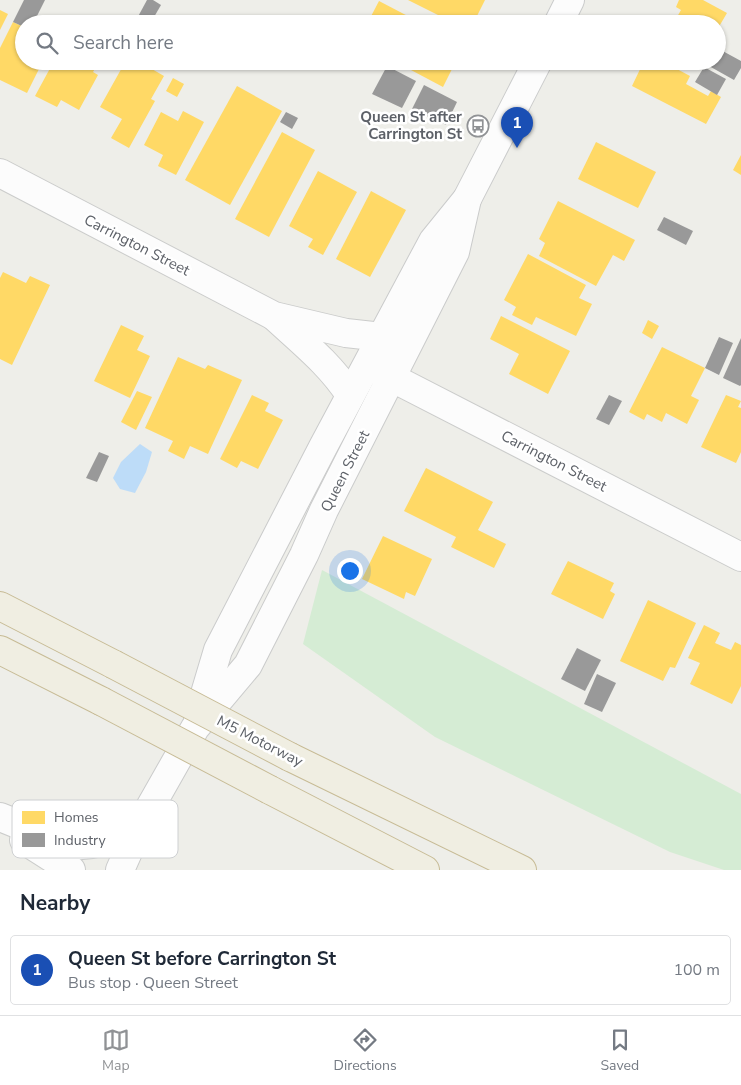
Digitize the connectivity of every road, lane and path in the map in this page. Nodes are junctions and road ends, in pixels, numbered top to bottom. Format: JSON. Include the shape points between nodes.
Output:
{"nodes":[{"id":1,"x":570,"y":0,"type":"edge"},
{"id":2,"x":562,"y":15,"type":"edge"},
{"id":3,"x":533,"y":70,"type":"edge"},
{"id":4,"x":0,"y":173,"type":"edge"},
{"id":5,"x":467,"y":199,"type":"junction"},
{"id":6,"x":274,"y":316,"type":"junction"},
{"id":7,"x":382,"y":336,"type":"junction"},
{"id":8,"x":367,"y":364,"type":"junction"},
{"id":9,"x":392,"y":377,"type":"junction"},
{"id":10,"x":350,"y":395,"type":"junction"},
{"id":11,"x":741,"y":557,"type":"edge"},
{"id":12,"x":0,"y":606,"type":"edge"},
{"id":13,"x":0,"y":650,"type":"edge"},
{"id":14,"x":195,"y":728,"type":"junction"},
{"id":15,"x":154,"y":800,"type":"edge"},
{"id":16,"x":0,"y":817,"type":"edge"},
{"id":17,"x":12,"y":822,"type":"edge"},
{"id":18,"x":0,"y":824,"type":"edge"},
{"id":19,"x":12,"y":832,"type":"edge"},
{"id":20,"x":52,"y":858,"type":"edge"},
{"id":21,"x":125,"y":858,"type":"edge"},
{"id":22,"x":71,"y":870,"type":"edge"},
{"id":23,"x":120,"y":870,"type":"edge"},
{"id":24,"x":425,"y":870,"type":"edge"},
{"id":25,"x":522,"y":870,"type":"edge"}],
"edges":[{"from":1,"to":2,"type":"main road"},
{"from":3,"to":5,"type":"main road","name":"Queen Street"},
{"from":4,"to":6,"type":"main road","name":"Carrington Street"},
{"from":5,"to":7,"type":"main road","name":"Queen Street","via":[[432,241]]},
{"from":5,"to":9,"type":"main road","name":"Queen Street","via":[[455,252]]},
{"from":6,"to":7,"type":"main road","name":"Carrington Street","via":[[346,333]]},
{"from":6,"to":10,"type":"main road","name":"Carrington Street","via":[[326,363]]},
{"from":7,"to":8,"type":"main road","name":"Queen Street"},
{"from":8,"to":9,"type":"main road","name":"Carrington Street"},
{"from":8,"to":10,"type":"main road","name":"Queen Street"},
{"from":9,"to":11,"type":"main road","name":"Carrington Street"},
{"from":9,"to":14,"type":"main road","name":"Queen Street","via":[[248,665]]},
{"from":10,"to":14,"type":"main road","name":"Queen Street","via":[[218,650]]},
{"from":12,"to":25,"type":"highway","name":"M5 Motorway","bridge":true,"via":[[290,757]]},
{"from":13,"to":24,"type":"highway","bridge":true},
{"from":14,"to":15,"type":"main road","name":"Queen Street"},
{"from":16,"to":17,"type":"main road"},
{"from":18,"to":19,"type":"main road"},
{"from":20,"to":22,"type":"main road"},
{"from":21,"to":23,"type":"main road","name":"Queen Street"}]}
